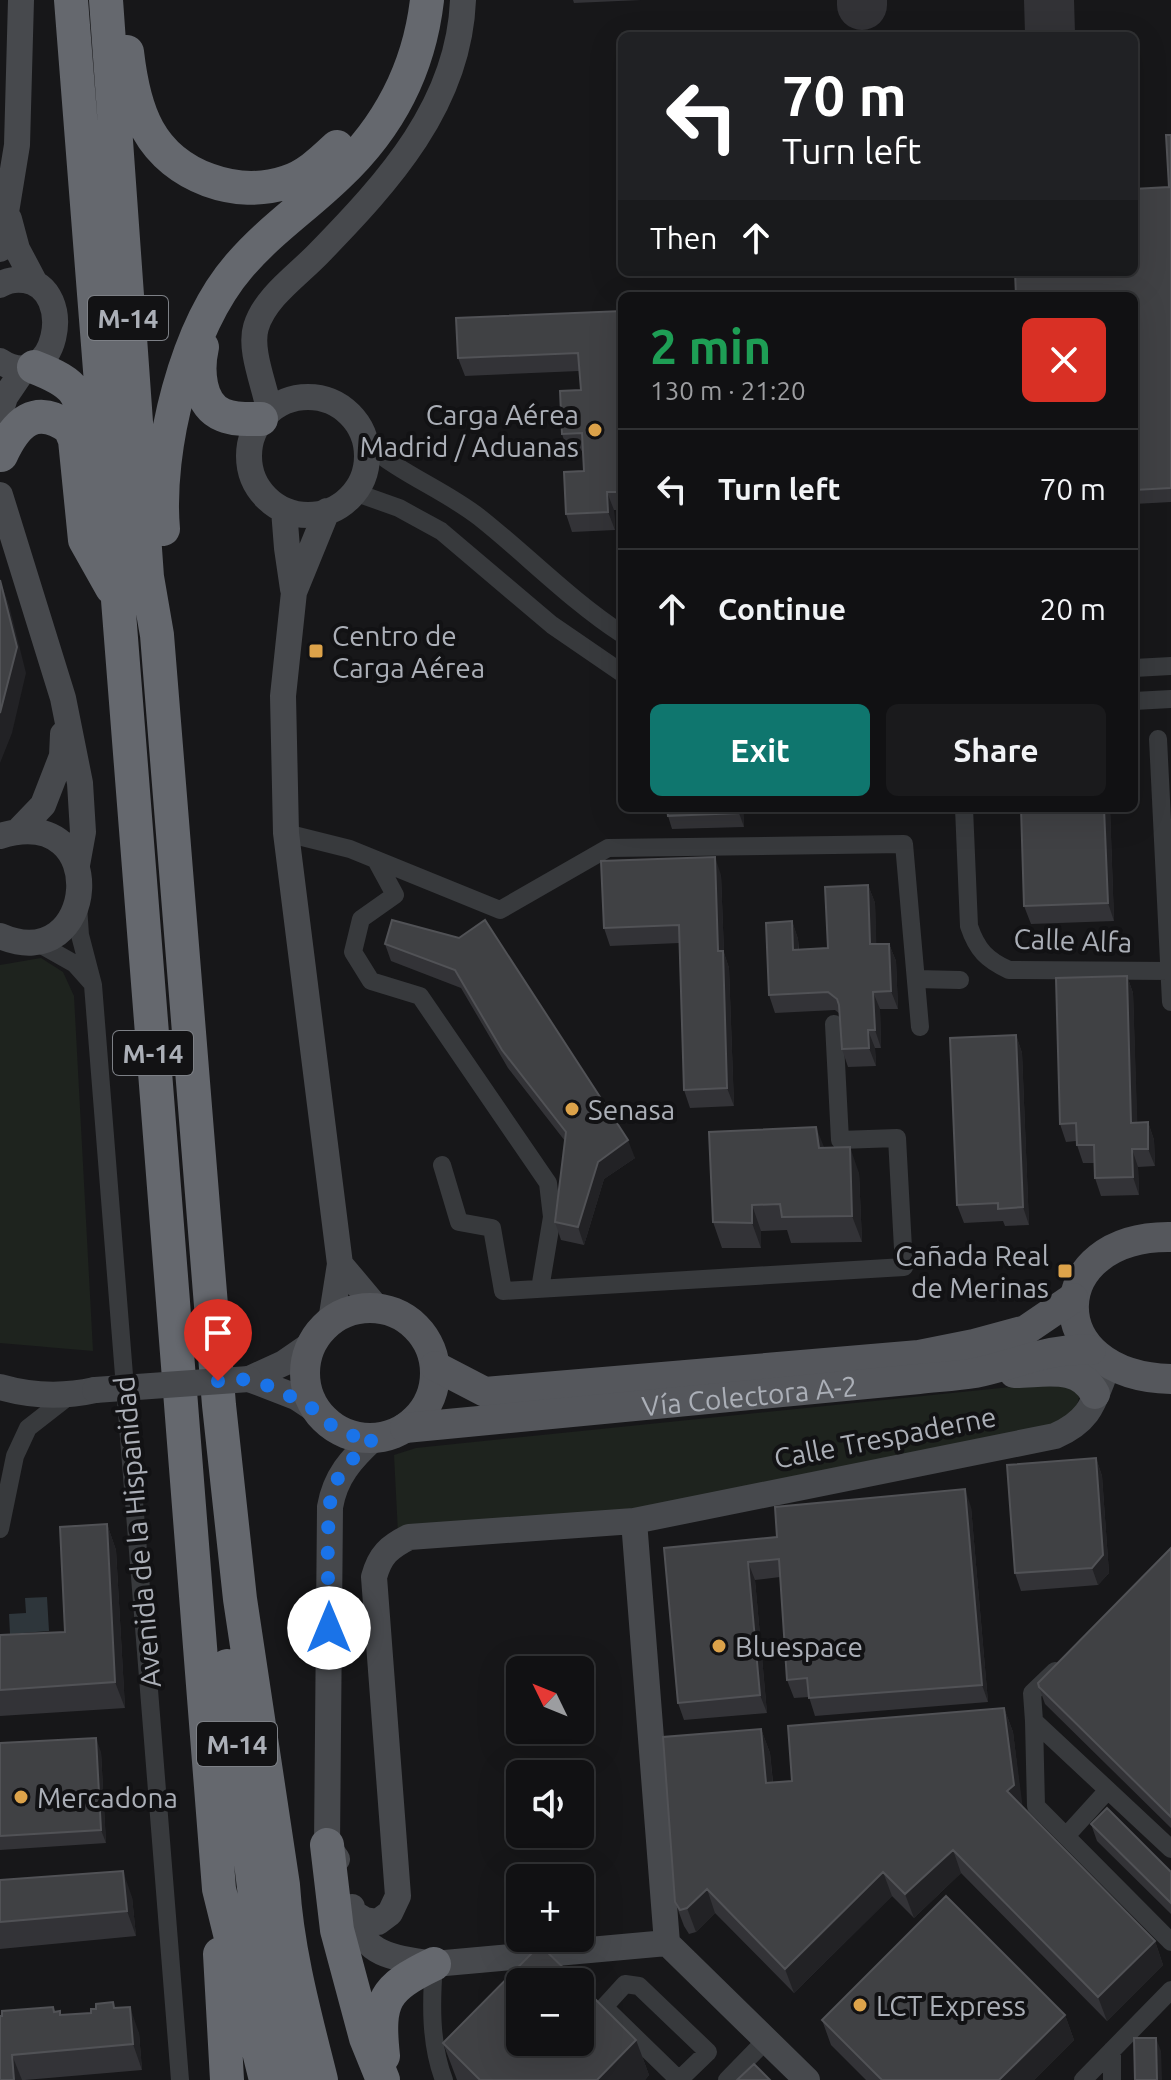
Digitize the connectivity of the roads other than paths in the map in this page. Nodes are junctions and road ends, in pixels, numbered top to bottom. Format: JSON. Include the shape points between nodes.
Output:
{"nodes":[{"id":1,"x":21,"y":0,"type":"edge"},
{"id":2,"x":71,"y":0,"type":"edge"},
{"id":3,"x":106,"y":0,"type":"edge"},
{"id":4,"x":119,"y":0,"type":"edge"},
{"id":5,"x":405,"y":0,"type":"edge"},
{"id":6,"x":427,"y":0,"type":"edge"},
{"id":7,"x":463,"y":0,"type":"edge"},
{"id":8,"x":8,"y":204,"type":"junction"},
{"id":9,"x":0,"y":249,"type":"edge"},
{"id":10,"x":35,"y":283,"type":"junction"},
{"id":11,"x":0,"y":285,"type":"edge"},
{"id":12,"x":208,"y":313,"type":"junction"},
{"id":13,"x":256,"y":326,"type":"junction"},
{"id":14,"x":19,"y":366,"type":"edge"},
{"id":15,"x":306,"y":398,"type":"junction"},
{"id":16,"x":0,"y":413,"type":"edge"},
{"id":17,"x":265,"y":415,"type":"junction"},
{"id":18,"x":366,"y":443,"type":"junction"},
{"id":19,"x":0,"y":448,"type":"edge"},
{"id":20,"x":1,"y":455,"type":"edge"},
{"id":21,"x":354,"y":492,"type":"junction"},
{"id":22,"x":2,"y":499,"type":"edge"},
{"id":23,"x":284,"y":510,"type":"junction"},
{"id":24,"x":327,"y":511,"type":"junction"},
{"id":25,"x":112,"y":527,"type":"junction"},
{"id":26,"x":294,"y":592,"type":"junction"},
{"id":27,"x":117,"y":596,"type":"junction"},
{"id":28,"x":618,"y":631,"type":"edge"},
{"id":29,"x":157,"y":635,"type":"junction"},
{"id":30,"x":1171,"y":666,"type":"edge"},
{"id":31,"x":1138,"y":668,"type":"edge"},
{"id":32,"x":618,"y":670,"type":"edge"},
{"id":33,"x":63,"y":698,"type":"junction"},
{"id":34,"x":1171,"y":699,"type":"edge"},
{"id":35,"x":1138,"y":701,"type":"edge"},
{"id":36,"x":1158,"y":739,"type":"dead end"},
{"id":37,"x":964,"y":812,"type":"edge"},
{"id":38,"x":286,"y":833,"type":"junction"},
{"id":39,"x":9,"y":834,"type":"edge"},
{"id":40,"x":376,"y":860,"type":"junction"},
{"id":41,"x":77,"y":865,"type":"junction"},
{"id":42,"x":78,"y":906,"type":"junction"},
{"id":43,"x":0,"y":936,"type":"edge"},
{"id":44,"x":36,"y":942,"type":"junction"},
{"id":45,"x":1170,"y":971,"type":"edge"},
{"id":46,"x":916,"y":979,"type":"junction"},
{"id":47,"x":960,"y":980,"type":"dead end"},
{"id":48,"x":93,"y":985,"type":"junction"},
{"id":49,"x":1171,"y":1002,"type":"edge"},
{"id":50,"x":834,"y":1024,"type":"dead end"},
{"id":51,"x":920,"y":1027,"type":"dead end"},
{"id":52,"x":442,"y":1165,"type":"dead end"},
{"id":53,"x":1171,"y":1237,"type":"edge"},
{"id":54,"x":340,"y":1264,"type":"junction"},
{"id":55,"x":540,"y":1289,"type":"junction"},
{"id":56,"x":1073,"y":1298,"type":"junction"},
{"id":57,"x":377,"y":1308,"type":"junction"},
{"id":58,"x":322,"y":1332,"type":"junction"},
{"id":59,"x":1100,"y":1357,"type":"junction"},
{"id":60,"x":435,"y":1366,"type":"junction"},
{"id":61,"x":976,"y":1372,"type":"junction"},
{"id":62,"x":0,"y":1376,"type":"edge"},
{"id":63,"x":249,"y":1379,"type":"junction"},
{"id":64,"x":1171,"y":1379,"type":"edge"},
{"id":65,"x":0,"y":1387,"type":"edge"},
{"id":66,"x":95,"y":1390,"type":"junction"},
{"id":67,"x":1095,"y":1394,"type":"junction"},
{"id":68,"x":69,"y":1396,"type":"junction"},
{"id":69,"x":219,"y":1405,"type":"junction"},
{"id":70,"x":317,"y":1411,"type":"junction"},
{"id":71,"x":405,"y":1428,"type":"junction"},
{"id":72,"x":374,"y":1438,"type":"junction"},
{"id":73,"x":0,"y":1465,"type":"edge"},
{"id":74,"x":7,"y":1501,"type":"junction"},
{"id":75,"x":634,"y":1521,"type":"junction"},
{"id":76,"x":0,"y":1529,"type":"edge"},
{"id":77,"x":1064,"y":1661,"type":"edge"},
{"id":78,"x":1034,"y":1721,"type":"junction"},
{"id":79,"x":1107,"y":1791,"type":"junction"},
{"id":80,"x":1067,"y":1835,"type":"junction"},
{"id":81,"x":327,"y":1845,"type":"junction"},
{"id":82,"x":1171,"y":1849,"type":"edge"},
{"id":83,"x":283,"y":1885,"type":"junction"},
{"id":84,"x":219,"y":1889,"type":"junction"},
{"id":85,"x":353,"y":1913,"type":"junction"},
{"id":86,"x":1171,"y":1942,"type":"edge"},
{"id":87,"x":667,"y":1943,"type":"junction"},
{"id":88,"x":434,"y":1964,"type":"junction"},
{"id":89,"x":351,"y":1987,"type":"junction"},
{"id":90,"x":1171,"y":1990,"type":"edge"},
{"id":91,"x":766,"y":2040,"type":"junction"},
{"id":92,"x":1112,"y":2050,"type":"junction"},
{"id":93,"x":180,"y":2080,"type":"edge"},
{"id":94,"x":227,"y":2080,"type":"edge"},
{"id":95,"x":266,"y":2080,"type":"edge"},
{"id":96,"x":291,"y":2080,"type":"edge"},
{"id":97,"x":321,"y":2080,"type":"edge"},
{"id":98,"x":337,"y":2080,"type":"edge"},
{"id":99,"x":361,"y":2080,"type":"edge"},
{"id":100,"x":384,"y":2080,"type":"edge"},
{"id":101,"x":444,"y":2080,"type":"edge"},
{"id":102,"x":679,"y":2080,"type":"edge"},
{"id":103,"x":727,"y":2080,"type":"edge"},
{"id":104,"x":807,"y":2080,"type":"edge"},
{"id":105,"x":1083,"y":2080,"type":"edge"},
{"id":106,"x":1112,"y":2080,"type":"edge"}],
"edges":[{"from":1,"to":8,"type":"street","via":[[17,145]]},
{"from":2,"to":25,"type":"highway","number":"M-14"},
{"from":3,"to":29,"type":"highway","number":"M-14","via":[[147,577]]},
{"from":4,"to":5,"type":"highway","via":[[138,108],[148,131],[194,173],[246,188],[289,182],[318,165],[358,123],[382,82]]},
{"from":6,"to":12,"type":"highway","via":[[409,77],[377,132],[336,177],[272,230]]},
{"from":7,"to":13,"type":"street","via":[[451,68],[425,127],[372,196],[274,297]]},
{"from":8,"to":9,"type":"street"},
{"from":8,"to":10,"type":"street","via":[[17,249]]},
{"from":10,"to":11,"type":"street"},
{"from":10,"to":14,"type":"street","via":[[46,292],[56,324],[54,339],[47,355]]},
{"from":12,"to":17,"type":"highway","via":[[199,368],[207,400],[224,416]]},
{"from":12,"to":29,"type":"highway","via":[[184,367],[170,436],[163,523],[166,565]]},
{"from":13,"to":15,"type":"street","via":[[280,377]]},
{"from":13,"to":17,"type":"street","via":[[253,345]]},
{"from":14,"to":16,"type":"street"},
{"from":14,"to":25,"type":"highway","via":[[62,378],[74,390],[83,407],[90,490]]},
{"from":15,"to":17,"type":"street"},
{"from":15,"to":18,"type":"street","via":[[319,398],[349,412]]},
{"from":17,"to":23,"type":"street","via":[[253,433],[249,464],[262,492]]},
{"from":18,"to":21,"type":"street","via":[[365,469]]},
{"from":18,"to":28,"type":"street","via":[[476,515]]},
{"from":19,"to":20,"type":"street"},
{"from":20,"to":22,"type":"street"},
{"from":20,"to":27,"type":"highway","via":[[11,433],[35,417],[49,417],[70,428],[85,540]]},
{"from":21,"to":24,"type":"street"},
{"from":21,"to":32,"type":"street","via":[[441,531],[552,625]]},
{"from":22,"to":33,"type":"street"},
{"from":23,"to":24,"type":"street"},
{"from":23,"to":26,"type":"street"},
{"from":24,"to":26,"type":"street"},
{"from":25,"to":27,"type":"highway","number":"M-14"},
{"from":26,"to":38,"type":"street","via":[[283,696]]},
{"from":27,"to":84,"type":"highway","number":"M-14"},
{"from":29,"to":69,"type":"highway","number":"M-14"},
{"from":30,"to":31,"type":"street"},
{"from":33,"to":39,"type":"street","via":[[62,756],[43,805]]},
{"from":33,"to":41,"type":"street","via":[[80,783],[83,832]]},
{"from":34,"to":35,"type":"street"},
{"from":36,"to":45,"type":"street"},
{"from":37,"to":45,"type":"street","name":"Calle Alfa","via":[[969,926],[991,961],[1009,970]]},
{"from":38,"to":40,"type":"street"},
{"from":38,"to":54,"type":"street"},
{"from":39,"to":41,"type":"street","via":[[36,831],[53,838]]},
{"from":40,"to":46,"type":"street","via":[[500,910],[608,848],[904,844]]},
{"from":40,"to":55,"type":"street","via":[[395,895],[361,919],[353,952],[371,981],[420,996],[548,1183],[552,1217]]},
{"from":41,"to":42,"type":"street"},
{"from":42,"to":44,"type":"street","via":[[54,935]]},
{"from":42,"to":48,"type":"street","name":"Avenida de la Hispanidad"},
{"from":43,"to":44,"type":"street"},
{"from":44,"to":48,"type":"street","via":[[75,964]]},
{"from":45,"to":49,"type":"street"},
{"from":46,"to":47,"type":"street"},
{"from":46,"to":51,"type":"street"},
{"from":48,"to":93,"type":"street","name":"Avenida de la Hispanidad"},
{"from":50,"to":55,"type":"street","via":[[840,1140],[897,1138],[904,1267]]},
{"from":52,"to":55,"type":"street","via":[[459,1222],[492,1228],[503,1291]]},
{"from":53,"to":56,"type":"main road","via":[[1152,1236],[1112,1249],[1095,1260]]},
{"from":54,"to":57,"type":"street"},
{"from":54,"to":58,"type":"street"},
{"from":56,"to":59,"type":"main road","via":[[1073,1320],[1081,1338]]},
{"from":56,"to":60,"type":"main road","name":"Vía Colectora A-2","via":[[1026,1330],[919,1355],[485,1392]]},
{"from":57,"to":58,"type":"main road","via":[[345,1313]]},
{"from":57,"to":60,"type":"main road","via":[[416,1328],[431,1349]]},
{"from":58,"to":63,"type":"street","via":[[284,1363]]},
{"from":58,"to":70,"type":"main road","via":[[306,1365],[307,1389]]},
{"from":59,"to":61,"type":"main road","name":"Vía Colectora A-2","via":[[1069,1349]]},
{"from":59,"to":64,"type":"main road","via":[[1124,1371]]},
{"from":59,"to":67,"type":"street","name":"Calle Trespaderne"},
{"from":60,"to":71,"type":"main road","via":[[429,1401]]},
{"from":61,"to":67,"type":"main road","via":[[1068,1372],[1089,1383]]},
{"from":61,"to":71,"type":"main road","name":"Vía Colectora A-2"},
{"from":62,"to":66,"type":"street"},
{"from":63,"to":66,"type":"street","bridge":true},
{"from":63,"to":70,"type":"street"},
{"from":65,"to":68,"type":"street"},
{"from":66,"to":68,"type":"street"},
{"from":67,"to":75,"type":"street","name":"Calle Trespaderne","via":[[1084,1419],[1055,1436]]},
{"from":68,"to":74,"type":"street","via":[[28,1428],[15,1456]]},
{"from":69,"to":83,"type":"highway","via":[[240,1599]]},
{"from":69,"to":96,"type":"highway","number":"M-14","via":[[225,1651],[257,1912]]},
{"from":70,"to":72,"type":"main road","via":[[342,1432]]},
{"from":71,"to":72,"type":"main road"},
{"from":72,"to":81,"type":"street","via":[[334,1487],[330,1507]]},
{"from":73,"to":74,"type":"street"},
{"from":74,"to":76,"type":"street"},
{"from":75,"to":85,"type":"street","name":"Calle Trespaderne","via":[[409,1537],[379,1560],[374,1577],[398,1896],[390,1913],[378,1922]]},
{"from":75,"to":87,"type":"street"},
{"from":77,"to":78,"type":"street","via":[[1032,1693]]},
{"from":78,"to":79,"type":"street"},
{"from":78,"to":80,"type":"street","via":[[1036,1806]]},
{"from":79,"to":80,"type":"street"},
{"from":79,"to":82,"type":"street"},
{"from":80,"to":86,"type":"street"},
{"from":81,"to":85,"type":"street","via":[[345,1870]]},
{"from":81,"to":89,"type":"highway","via":[[337,1930]]},
{"from":83,"to":97,"type":"highway","via":[[299,1990]]},
{"from":83,"to":98,"type":"highway","via":[[299,1914]]},
{"from":84,"to":94,"type":"highway","number":"M-14"},
{"from":84,"to":95,"type":"highway","number":"M-14"},
{"from":85,"to":88,"type":"street","via":[[359,1935],[376,1949]]},
{"from":87,"to":88,"type":"street"},
{"from":87,"to":91,"type":"street"},
{"from":88,"to":100,"type":"highway","via":[[408,1977],[387,1997],[380,2020]]},
{"from":88,"to":101,"type":"street","via":[[432,2028]]},
{"from":89,"to":99,"type":"highway"},
{"from":89,"to":100,"type":"highway"},
{"from":90,"to":92,"type":"street"},
{"from":91,"to":103,"type":"street"},
{"from":91,"to":104,"type":"street"},
{"from":92,"to":105,"type":"street"},
{"from":92,"to":106,"type":"street"},
{"from":102,"to":102,"type":"street","via":[[708,2052],[639,1986],[625,1984],[604,2007]]}]}
